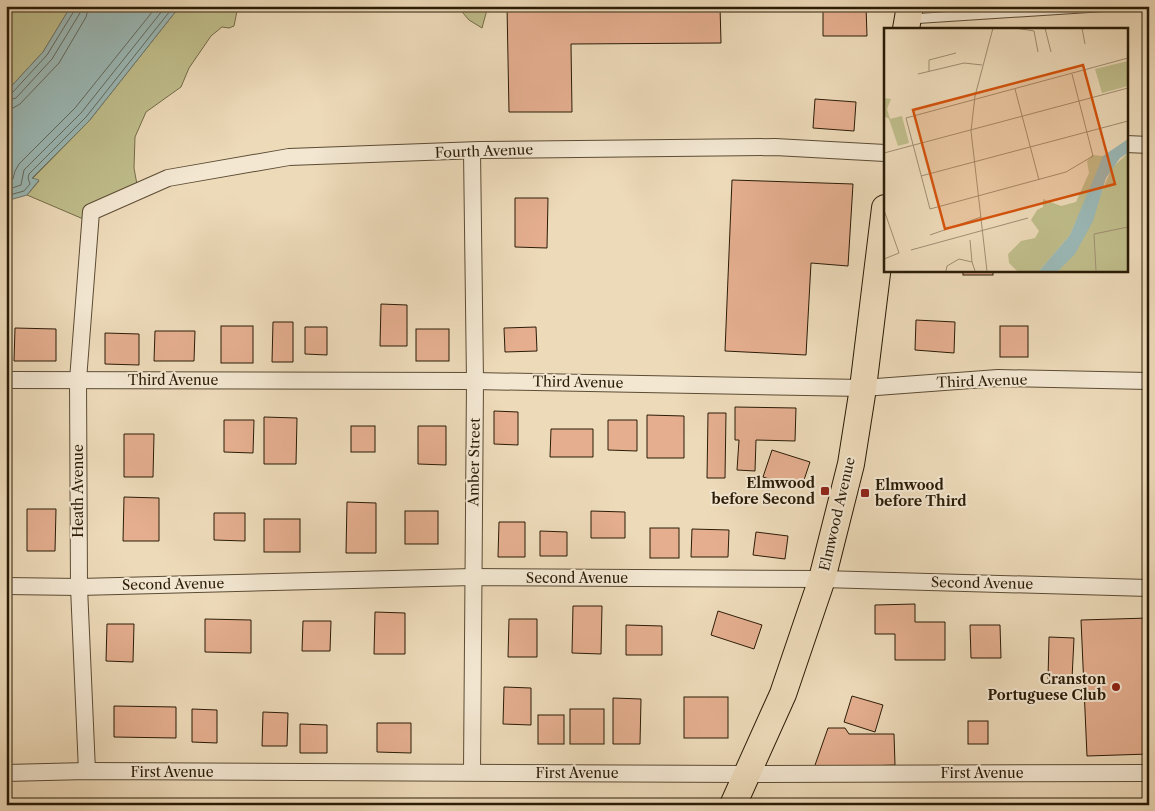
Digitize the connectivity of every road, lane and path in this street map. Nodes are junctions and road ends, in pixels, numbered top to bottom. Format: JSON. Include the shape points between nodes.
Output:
{"nodes":[{"id":1,"x":1112,"y":6,"type":"edge"},
{"id":2,"x":908,"y":18,"type":"edge"},
{"id":3,"x":1128,"y":144,"type":"edge"},
{"id":4,"x":1149,"y":145,"type":"edge"},
{"id":5,"x":472,"y":152,"type":"junction"},
{"id":6,"x":884,"y":152,"type":"edge"},
{"id":7,"x":91,"y":212,"type":"joint"},
{"id":8,"x":884,"y":216,"type":"edge"},
{"id":9,"x":6,"y":380,"type":"edge"},
{"id":10,"x":78,"y":380,"type":"junction"},
{"id":11,"x":475,"y":381,"type":"junction"},
{"id":12,"x":1149,"y":381,"type":"edge"},
{"id":13,"x":862,"y":388,"type":"junction"},
{"id":14,"x":473,"y":577,"type":"junction"},
{"id":15,"x":822,"y":579,"type":"junction"},
{"id":16,"x":6,"y":586,"type":"edge"},
{"id":17,"x":79,"y":587,"type":"junction"},
{"id":18,"x":1149,"y":588,"type":"edge"},
{"id":19,"x":87,"y":771,"type":"junction"},
{"id":20,"x":472,"y":772,"type":"junction"},
{"id":21,"x":6,"y":773,"type":"edge"},
{"id":22,"x":1149,"y":773,"type":"edge"},
{"id":23,"x":746,"y":774,"type":"junction"},
{"id":24,"x":733,"y":805,"type":"edge"}],
"edges":[{"from":1,"to":2,"type":"lane"},
{"from":3,"to":4,"type":"street"},
{"from":5,"to":6,"type":"street","name":"Fourth Avenue","via":[[776,147]]},
{"from":5,"to":7,"type":"street","name":"Fourth Avenue","via":[[289,157],[168,178]]},
{"from":5,"to":11,"type":"street","name":"Amber Street"},
{"from":7,"to":10,"type":"street","name":"Heath Avenue"},
{"from":8,"to":13,"type":"main road","name":"Elmwood Avenue"},
{"from":9,"to":10,"type":"street","name":"Third Avenue"},
{"from":10,"to":11,"type":"street","name":"Third Avenue"},
{"from":10,"to":17,"type":"street","name":"Heath Avenue"},
{"from":11,"to":13,"type":"street","name":"Third Avenue"},
{"from":11,"to":14,"type":"street","name":"Amber Street"},
{"from":12,"to":13,"type":"street","name":"Third Avenue","via":[[998,378]]},
{"from":13,"to":15,"type":"main road","name":"Elmwood Avenue","via":[[850,464]]},
{"from":14,"to":15,"type":"street","name":"Second Avenue"},
{"from":14,"to":17,"type":"street","name":"Second Avenue"},
{"from":14,"to":20,"type":"street","name":"Amber Street"},
{"from":15,"to":18,"type":"street","name":"Second Avenue"},
{"from":15,"to":23,"type":"main road","name":"Elmwood Avenue","via":[[782,694]]},
{"from":16,"to":17,"type":"street","name":"Second Avenue"},
{"from":17,"to":19,"type":"street","name":"Heath Avenue"},
{"from":19,"to":20,"type":"street","name":"First Avenue"},
{"from":19,"to":21,"type":"street","name":"First Avenue"},
{"from":20,"to":23,"type":"street","name":"First Avenue"},
{"from":22,"to":23,"type":"street","name":"First Avenue"},
{"from":23,"to":24,"type":"main road","name":"Elmwood Avenue"}]}
